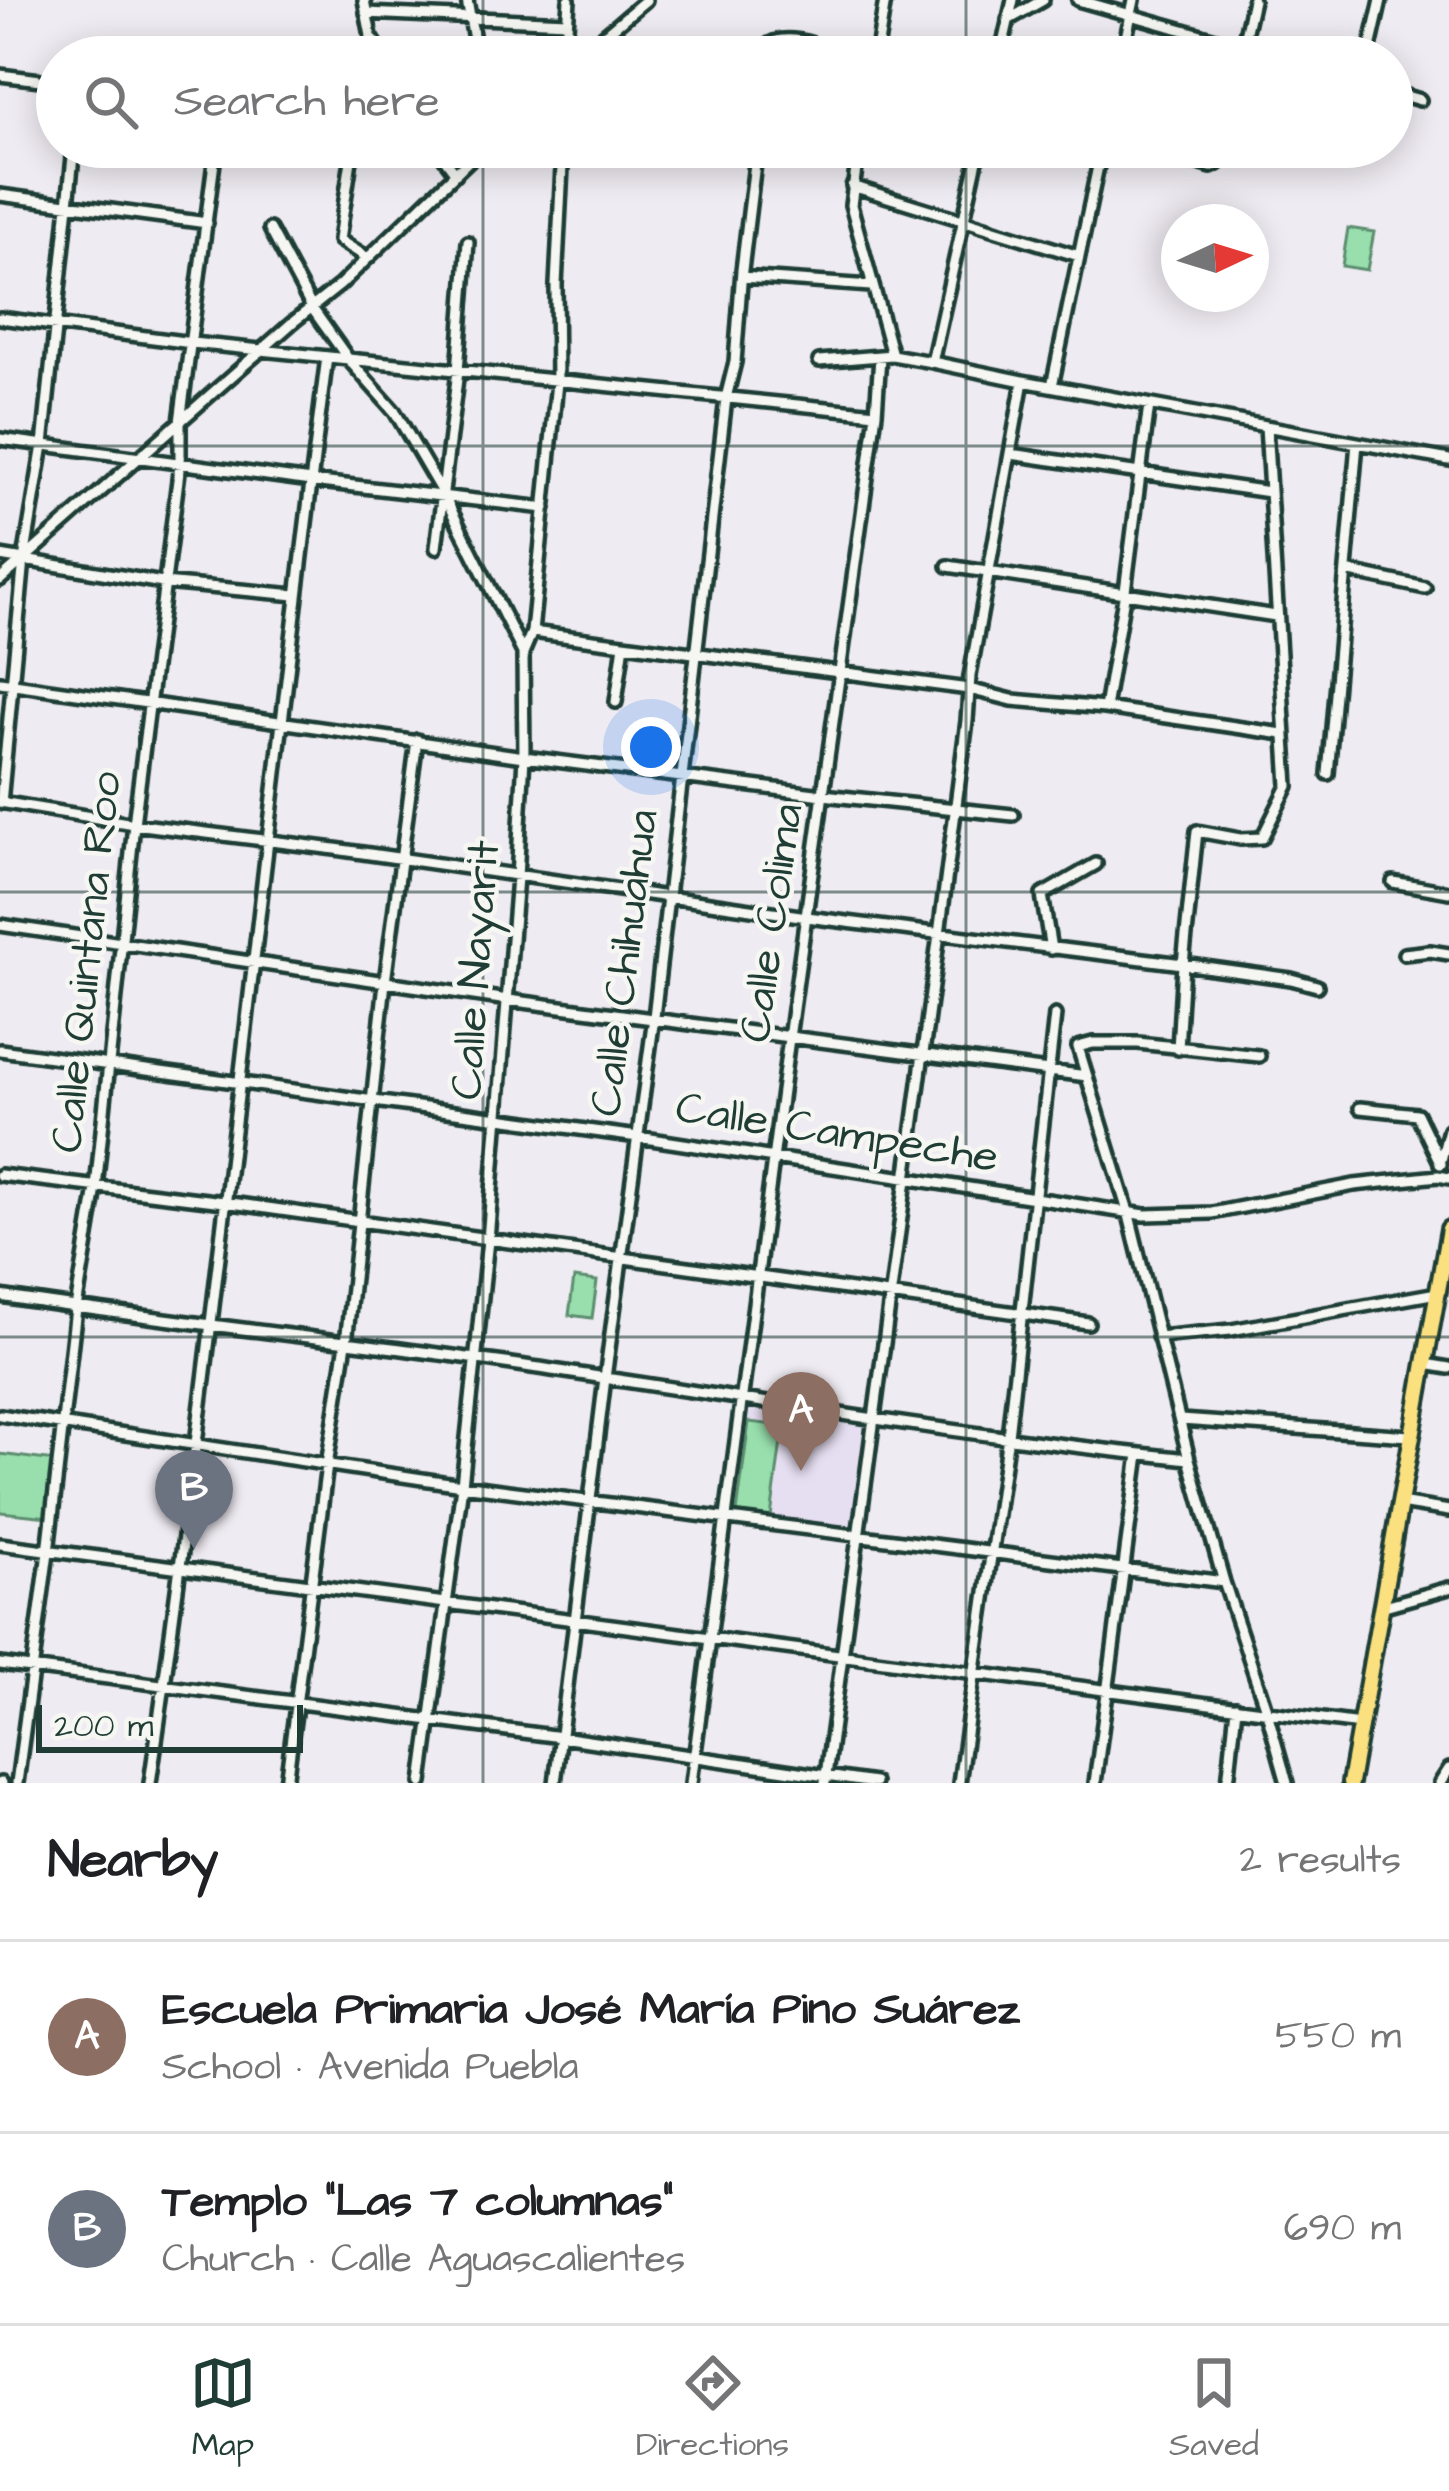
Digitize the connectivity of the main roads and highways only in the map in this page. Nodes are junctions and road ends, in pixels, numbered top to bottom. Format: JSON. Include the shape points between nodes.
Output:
{"nodes":[{"id":1,"x":1449,"y":1229,"type":"edge"},
{"id":2,"x":1350,"y":1783,"type":"edge"}],
"edges":[{"from":1,"to":2,"type":"main road"}]}
